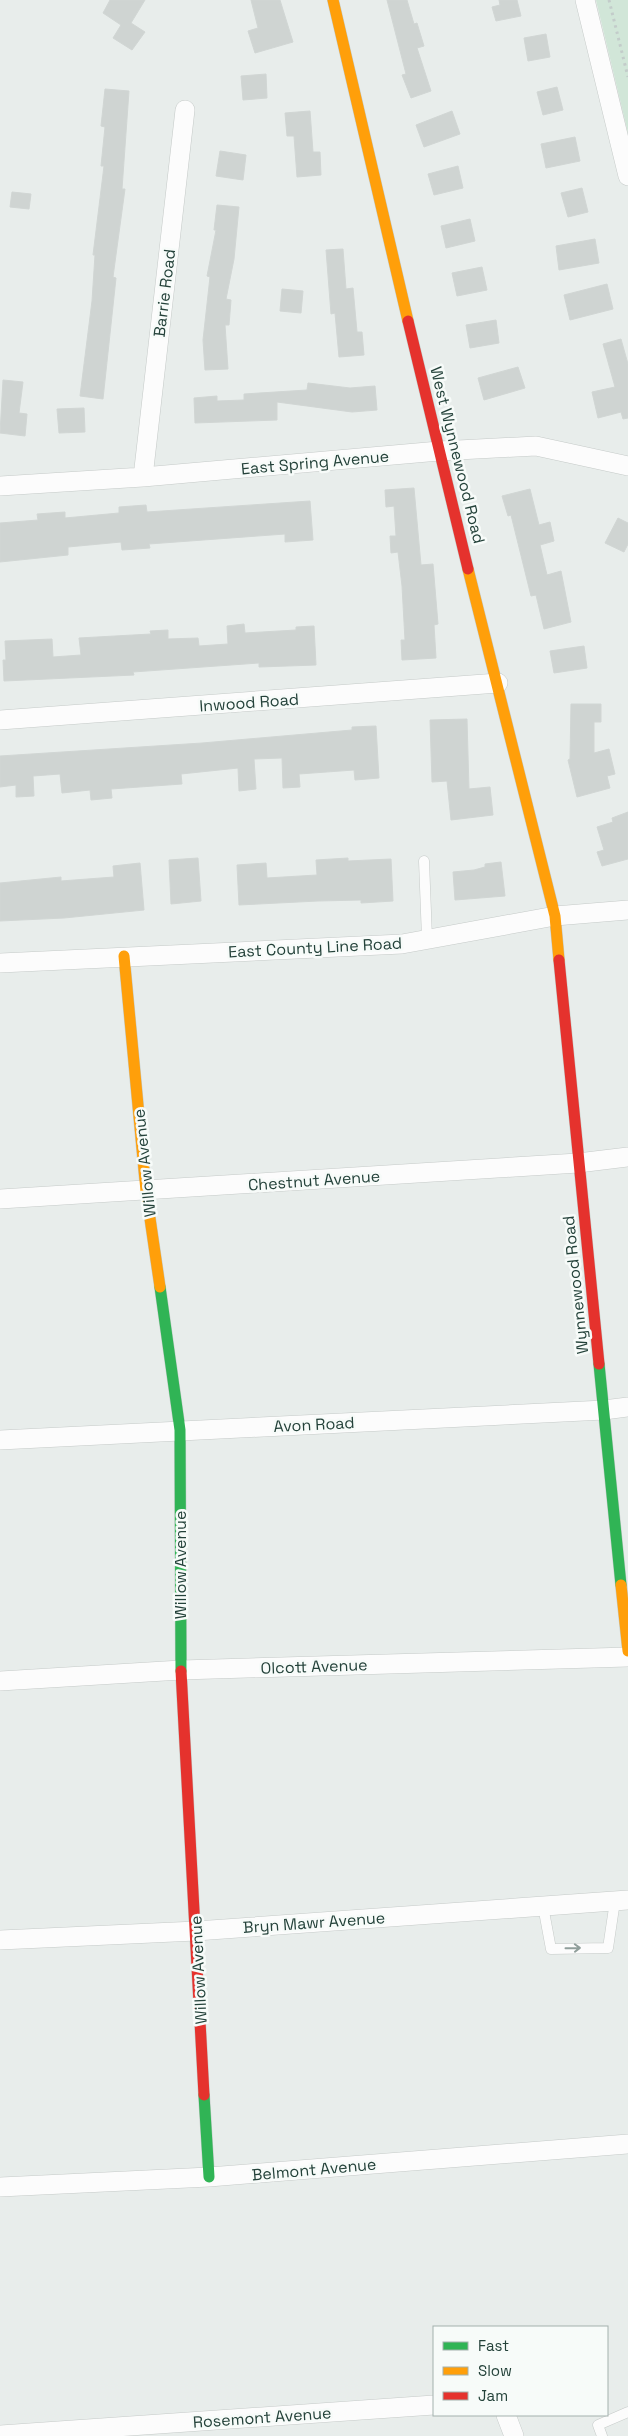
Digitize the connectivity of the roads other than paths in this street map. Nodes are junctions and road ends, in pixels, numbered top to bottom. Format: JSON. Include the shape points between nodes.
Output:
{"nodes":[{"id":1,"x":333,"y":0,"type":"edge"},
{"id":2,"x":585,"y":0,"type":"edge"},
{"id":3,"x":185,"y":110,"type":"dead end"},
{"id":4,"x":628,"y":176,"type":"edge"},
{"id":5,"x":439,"y":451,"type":"junction"},
{"id":6,"x":628,"y":466,"type":"edge"},
{"id":7,"x":143,"y":477,"type":"junction"},
{"id":8,"x":0,"y":486,"type":"edge"},
{"id":9,"x":498,"y":683,"type":"junction"},
{"id":10,"x":0,"y":720,"type":"edge"},
{"id":11,"x":424,"y":861,"type":"dead end"},
{"id":12,"x":628,"y":910,"type":"edge"},
{"id":13,"x":555,"y":916,"type":"junction"},
{"id":14,"x":427,"y":938,"type":"junction"},
{"id":15,"x":124,"y":956,"type":"junction"},
{"id":16,"x":0,"y":963,"type":"edge"},
{"id":17,"x":628,"y":1157,"type":"edge"},
{"id":18,"x":578,"y":1163,"type":"junction"},
{"id":19,"x":146,"y":1191,"type":"junction"},
{"id":20,"x":0,"y":1199,"type":"edge"},
{"id":21,"x":628,"y":1407,"type":"edge"},
{"id":22,"x":604,"y":1410,"type":"junction"},
{"id":23,"x":180,"y":1430,"type":"junction"},
{"id":24,"x":0,"y":1440,"type":"edge"},
{"id":25,"x":623,"y":1554,"type":"edge"},
{"id":26,"x":628,"y":1651,"type":"edge"},
{"id":27,"x":628,"y":1657,"type":"edge"},
{"id":28,"x":181,"y":1670,"type":"junction"},
{"id":29,"x":0,"y":1681,"type":"edge"},
{"id":30,"x":622,"y":1900,"type":"edge"},
{"id":31,"x":543,"y":1906,"type":"junction"},
{"id":32,"x":196,"y":1931,"type":"junction"},
{"id":33,"x":0,"y":1940,"type":"edge"},
{"id":34,"x":628,"y":2144,"type":"edge"},
{"id":35,"x":209,"y":2177,"type":"junction"},
{"id":36,"x":0,"y":2187,"type":"edge"},
{"id":37,"x":433,"y":2404,"type":"edge"},
{"id":38,"x":628,"y":2412,"type":"edge"},
{"id":39,"x":506,"y":2416,"type":"edge"},
{"id":40,"x":0,"y":2435,"type":"edge"},
{"id":41,"x":514,"y":2436,"type":"edge"},
{"id":42,"x":602,"y":2436,"type":"edge"}],
"edges":[{"from":1,"to":5,"type":"main road","name":"West Wynnewood Road"},
{"from":2,"to":4,"type":"street"},
{"from":3,"to":7,"type":"street","name":"Barrie Road"},
{"from":5,"to":6,"type":"street","name":"East Spring Avenue","via":[[536,446]]},
{"from":5,"to":7,"type":"street","name":"East Spring Avenue"},
{"from":5,"to":9,"type":"main road","name":"West Wynnewood Road"},
{"from":7,"to":8,"type":"street","name":"East Spring Avenue"},
{"from":9,"to":10,"type":"street","name":"Inwood Road"},
{"from":9,"to":13,"type":"main road","name":"West Wynnewood Road"},
{"from":11,"to":14,"type":"lane"},
{"from":12,"to":13,"type":"street","name":"East County Line Road"},
{"from":13,"to":14,"type":"street","name":"East County Line Road"},
{"from":13,"to":18,"type":"main road","name":"Wynnewood Road"},
{"from":14,"to":15,"type":"street","name":"East County Line Road","via":[[402,944]]},
{"from":15,"to":16,"type":"street","name":"East County Line Road"},
{"from":15,"to":19,"type":"main road","name":"Willow Avenue"},
{"from":17,"to":18,"type":"street","name":"Chestnut Avenue"},
{"from":18,"to":19,"type":"street","name":"Chestnut Avenue"},
{"from":18,"to":22,"type":"main road","name":"Wynnewood Road"},
{"from":19,"to":20,"type":"street","name":"Chestnut Avenue"},
{"from":19,"to":23,"type":"main road","name":"Willow Avenue"},
{"from":21,"to":22,"type":"street","name":"Avon Road"},
{"from":22,"to":23,"type":"street","name":"Avon Road"},
{"from":22,"to":25,"type":"main road","name":"Wynnewood Road"},
{"from":23,"to":24,"type":"street","name":"Avon Road"},
{"from":23,"to":28,"type":"main road","name":"Willow Avenue"},
{"from":25,"to":26,"type":"main road","name":"Wynnewood Road"},
{"from":27,"to":28,"type":"street","name":"Olcott Avenue"},
{"from":28,"to":29,"type":"street","name":"Olcott Avenue"},
{"from":28,"to":32,"type":"main road","name":"Willow Avenue"},
{"from":30,"to":31,"type":"street","name":"Bryn Mawr Avenue"},
{"from":31,"to":30,"type":"lane","one_way":true,"via":[[551,1949],[608,1948]]},
{"from":31,"to":32,"type":"street","name":"Bryn Mawr Avenue"},
{"from":32,"to":33,"type":"street","name":"Bryn Mawr Avenue"},
{"from":32,"to":35,"type":"main road","name":"Willow Avenue"},
{"from":34,"to":35,"type":"street","name":"Belmont Avenue"},
{"from":35,"to":36,"type":"street","name":"Belmont Avenue"},
{"from":37,"to":40,"type":"street","name":"Rosemont Avenue"},
{"from":38,"to":42,"type":"lane","via":[[598,2425]]},
{"from":39,"to":41,"type":"street"}]}
